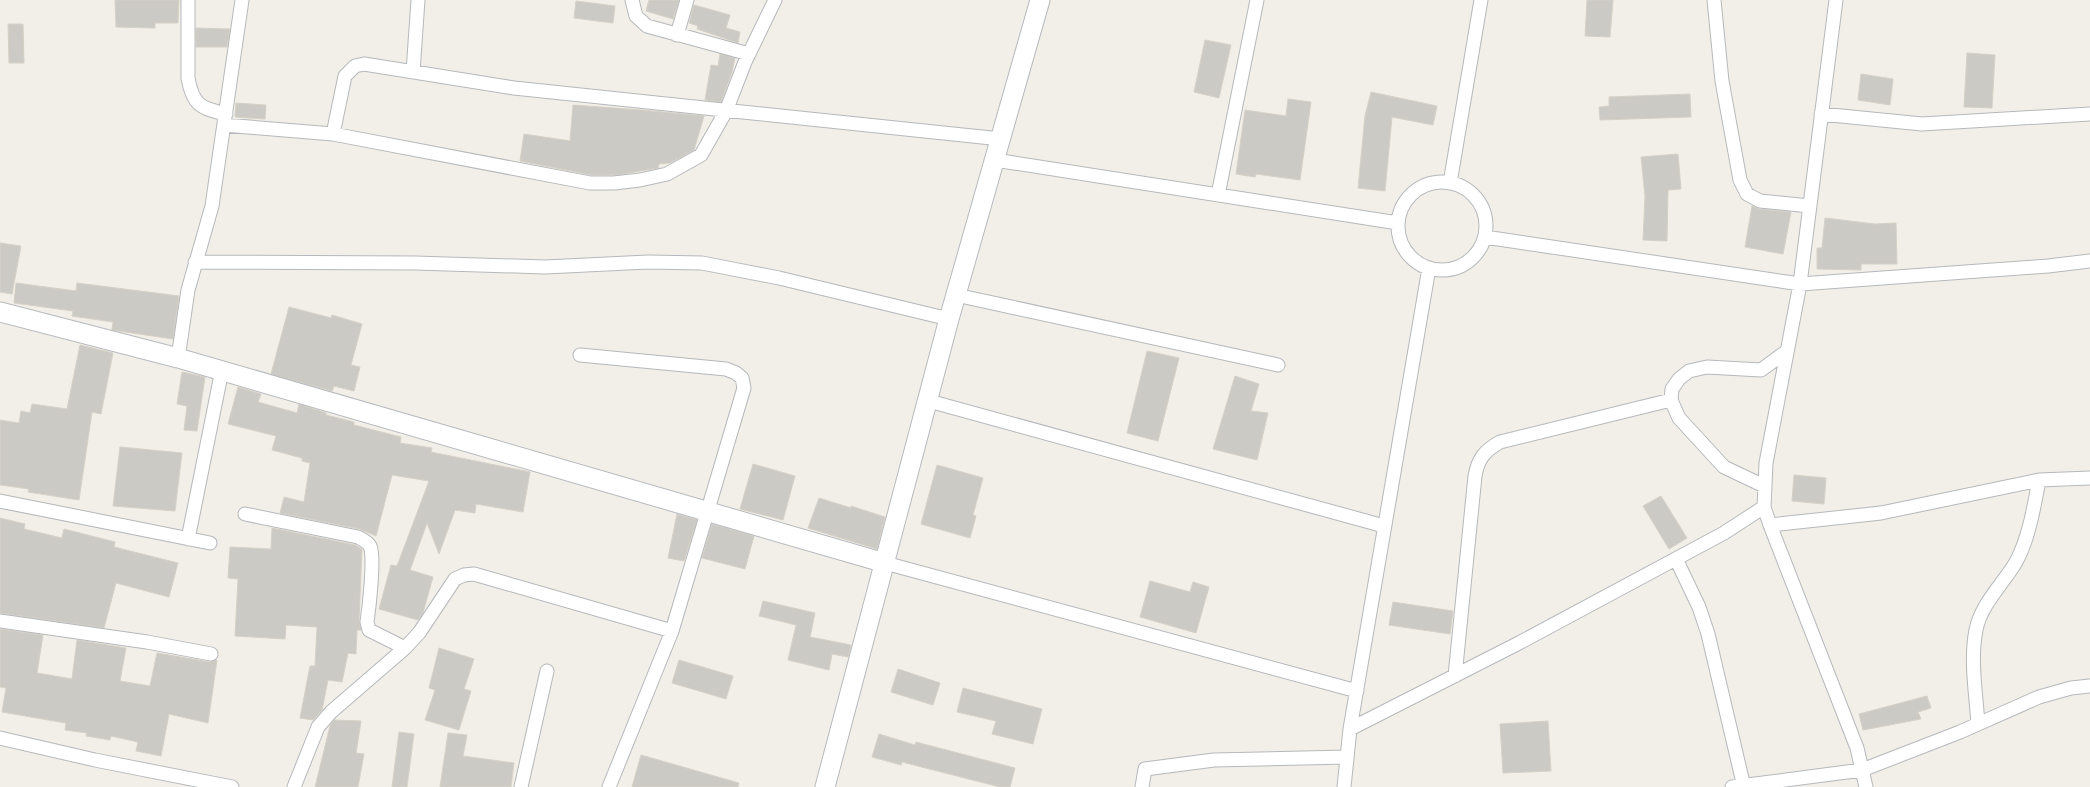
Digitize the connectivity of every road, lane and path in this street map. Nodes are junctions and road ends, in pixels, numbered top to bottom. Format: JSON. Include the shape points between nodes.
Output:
{"nodes":[{"id":1,"x":188,"y":0,"type":"edge"},
{"id":2,"x":242,"y":0,"type":"edge"},
{"id":3,"x":418,"y":0,"type":"edge"},
{"id":4,"x":632,"y":0,"type":"edge"},
{"id":5,"x":687,"y":0,"type":"edge"},
{"id":6,"x":774,"y":0,"type":"edge"},
{"id":7,"x":1040,"y":0,"type":"edge"},
{"id":8,"x":1257,"y":0,"type":"edge"},
{"id":9,"x":1481,"y":0,"type":"edge"},
{"id":10,"x":1714,"y":0,"type":"edge"},
{"id":11,"x":1836,"y":0,"type":"edge"},
{"id":12,"x":677,"y":36,"type":"junction"},
{"id":13,"x":749,"y":54,"type":"junction"},
{"id":14,"x":414,"y":72,"type":"junction"},
{"id":15,"x":726,"y":111,"type":"junction"},
{"id":16,"x":1821,"y":114,"type":"junction"},
{"id":17,"x":2090,"y":114,"type":"edge"},
{"id":18,"x":225,"y":120,"type":"junction"},
{"id":19,"x":333,"y":134,"type":"junction"},
{"id":20,"x":1001,"y":139,"type":"junction"},
{"id":21,"x":995,"y":160,"type":"junction"},
{"id":22,"x":1450,"y":183,"type":"junction"},
{"id":23,"x":1218,"y":195,"type":"junction"},
{"id":24,"x":1810,"y":206,"type":"junction"},
{"id":25,"x":1398,"y":223,"type":"junction"},
{"id":26,"x":1485,"y":237,"type":"junction"},
{"id":27,"x":2090,"y":261,"type":"edge"},
{"id":28,"x":195,"y":262,"type":"junction"},
{"id":29,"x":1429,"y":268,"type":"junction"},
{"id":30,"x":1800,"y":284,"type":"junction"},
{"id":31,"x":956,"y":295,"type":"junction"},
{"id":32,"x":0,"y":312,"type":"edge"},
{"id":33,"x":949,"y":319,"type":"junction"},
{"id":34,"x":1787,"y":351,"type":"junction"},
{"id":35,"x":580,"y":355,"type":"dead end"},
{"id":36,"x":178,"y":358,"type":"junction"},
{"id":37,"x":1278,"y":365,"type":"dead end"},
{"id":38,"x":213,"y":368,"type":"junction"},
{"id":39,"x":1671,"y":400,"type":"junction"},
{"id":40,"x":929,"y":401,"type":"junction"},
{"id":41,"x":2090,"y":478,"type":"edge"},
{"id":42,"x":2039,"y":480,"type":"junction"},
{"id":43,"x":1764,"y":486,"type":"junction"},
{"id":44,"x":0,"y":502,"type":"edge"},
{"id":45,"x":1764,"y":507,"type":"junction"},
{"id":46,"x":708,"y":512,"type":"junction"},
{"id":47,"x":244,"y":514,"type":"dead end"},
{"id":48,"x":1770,"y":525,"type":"junction"},
{"id":49,"x":1384,"y":526,"type":"junction"},
{"id":50,"x":188,"y":539,"type":"junction"},
{"id":51,"x":210,"y":543,"type":"dead end"},
{"id":52,"x":1676,"y":559,"type":"junction"},
{"id":53,"x":885,"y":563,"type":"junction"},
{"id":54,"x":0,"y":621,"type":"edge"},
{"id":55,"x":672,"y":631,"type":"junction"},
{"id":56,"x":405,"y":648,"type":"junction"},
{"id":57,"x":210,"y":654,"type":"dead end"},
{"id":58,"x":547,"y":672,"type":"dead end"},
{"id":59,"x":1455,"y":676,"type":"junction"},
{"id":60,"x":2090,"y":686,"type":"edge"},
{"id":61,"x":1357,"y":691,"type":"junction"},
{"id":62,"x":1978,"y":724,"type":"junction"},
{"id":63,"x":1350,"y":729,"type":"junction"},
{"id":64,"x":0,"y":738,"type":"edge"},
{"id":65,"x":1347,"y":757,"type":"junction"},
{"id":66,"x":1862,"y":770,"type":"junction"},
{"id":67,"x":212,"y":785,"type":"edge"},
{"id":68,"x":232,"y":787,"type":"edge"},
{"id":69,"x":294,"y":787,"type":"edge"},
{"id":70,"x":521,"y":787,"type":"edge"},
{"id":71,"x":609,"y":787,"type":"edge"},
{"id":72,"x":825,"y":787,"type":"edge"},
{"id":73,"x":1142,"y":787,"type":"edge"},
{"id":74,"x":1344,"y":787,"type":"edge"},
{"id":75,"x":1740,"y":787,"type":"edge"},
{"id":76,"x":1866,"y":787,"type":"edge"}],
"edges":[{"from":1,"to":18,"type":"street","via":[[190,90],[195,101],[203,108]]},
{"from":2,"to":18,"type":"street"},
{"from":3,"to":14,"type":"street"},
{"from":4,"to":12,"type":"street","via":[[640,21],[647,26]]},
{"from":5,"to":12,"type":"street"},
{"from":6,"to":13,"type":"street"},
{"from":7,"to":20,"type":"street"},
{"from":8,"to":23,"type":"street"},
{"from":9,"to":22,"type":"street"},
{"from":10,"to":24,"type":"street","via":[[1722,80],[1740,180],[1747,194],[1760,201]]},
{"from":11,"to":16,"type":"street"},
{"from":12,"to":13,"type":"street"},
{"from":13,"to":15,"type":"street"},
{"from":14,"to":15,"type":"street","via":[[514,88]]},
{"from":14,"to":19,"type":"street","via":[[364,64],[349,70],[345,76]]},
{"from":15,"to":19,"type":"street","via":[[706,148],[693,161],[667,174],[614,183],[561,179]]},
{"from":15,"to":20,"type":"street"},
{"from":16,"to":17,"type":"street","via":[[1922,124]]},
{"from":16,"to":24,"type":"street"},
{"from":18,"to":19,"type":"street"},
{"from":18,"to":28,"type":"street","via":[[212,206]]},
{"from":20,"to":21,"type":"street"},
{"from":21,"to":23,"type":"street"},
{"from":21,"to":31,"type":"street"},
{"from":22,"to":25,"type":"street","via":[[1435,183],[1421,187],[1409,196],[1401,209]]},
{"from":22,"to":26,"type":"street","via":[[1464,188],[1475,196],[1483,209]]},
{"from":23,"to":25,"type":"street"},
{"from":24,"to":30,"type":"street"},
{"from":25,"to":29,"type":"street","via":[[1399,238],[1405,251],[1416,262]]},
{"from":26,"to":29,"type":"street","via":[[1480,250],[1470,261],[1457,268]]},
{"from":26,"to":30,"type":"street"},
{"from":27,"to":30,"type":"street"},
{"from":28,"to":33,"type":"street","via":[[415,263],[545,267],[648,262],[702,264],[779,278]]},
{"from":28,"to":36,"type":"street","via":[[188,290]]},
{"from":29,"to":49,"type":"street"},
{"from":30,"to":34,"type":"street"},
{"from":31,"to":33,"type":"street"},
{"from":31,"to":37,"type":"street"},
{"from":32,"to":36,"type":"street"},
{"from":33,"to":40,"type":"street"},
{"from":34,"to":39,"type":"street","via":[[1761,370],[1707,367],[1689,371],[1672,389]]},
{"from":34,"to":43,"type":"street"},
{"from":35,"to":46,"type":"street","via":[[726,369],[736,372],[742,378],[744,388],[740,405]]},
{"from":36,"to":38,"type":"street"},
{"from":38,"to":46,"type":"street"},
{"from":38,"to":50,"type":"street"},
{"from":39,"to":43,"type":"street","via":[[1679,418],[1724,467]]},
{"from":39,"to":59,"type":"street","via":[[1500,442],[1486,449],[1478,462],[1474,476]]},
{"from":40,"to":49,"type":"street"},
{"from":40,"to":53,"type":"street"},
{"from":41,"to":42,"type":"street"},
{"from":42,"to":48,"type":"street","via":[[1881,513]]},
{"from":42,"to":62,"type":"street","via":[[2030,523],[2016,561],[1980,616],[1976,630],[1974,656]]},
{"from":43,"to":45,"type":"street"},
{"from":44,"to":50,"type":"street"},
{"from":45,"to":48,"type":"street"},
{"from":45,"to":52,"type":"street","via":[[1724,533]]},
{"from":46,"to":53,"type":"street"},
{"from":46,"to":55,"type":"street"},
{"from":47,"to":56,"type":"street","via":[[358,537],[367,542],[371,548],[372,562],[367,622],[369,630]]},
{"from":48,"to":66,"type":"street","via":[[1857,748]]},
{"from":49,"to":61,"type":"street"},
{"from":50,"to":51,"type":"street"},
{"from":52,"to":59,"type":"street"},
{"from":52,"to":75,"type":"street","via":[[1699,607],[1708,634]]},
{"from":53,"to":61,"type":"street"},
{"from":53,"to":72,"type":"street"},
{"from":54,"to":57,"type":"street","via":[[147,642]]},
{"from":55,"to":56,"type":"street","via":[[474,574],[464,574],[455,579],[419,634]]},
{"from":55,"to":71,"type":"street"},
{"from":56,"to":69,"type":"street","via":[[331,712],[318,727]]},
{"from":58,"to":70,"type":"street"},
{"from":59,"to":63,"type":"street"},
{"from":60,"to":62,"type":"street","via":[[2071,688],[2039,697]]},
{"from":61,"to":63,"type":"street"},
{"from":62,"to":66,"type":"street"},
{"from":63,"to":65,"type":"street"},
{"from":64,"to":67,"type":"street"},
{"from":65,"to":73,"type":"street","via":[[1214,760],[1145,769]]},
{"from":65,"to":74,"type":"street"},
{"from":66,"to":75,"type":"street"},
{"from":66,"to":76,"type":"street"},
{"from":67,"to":68,"type":"street"}]}
